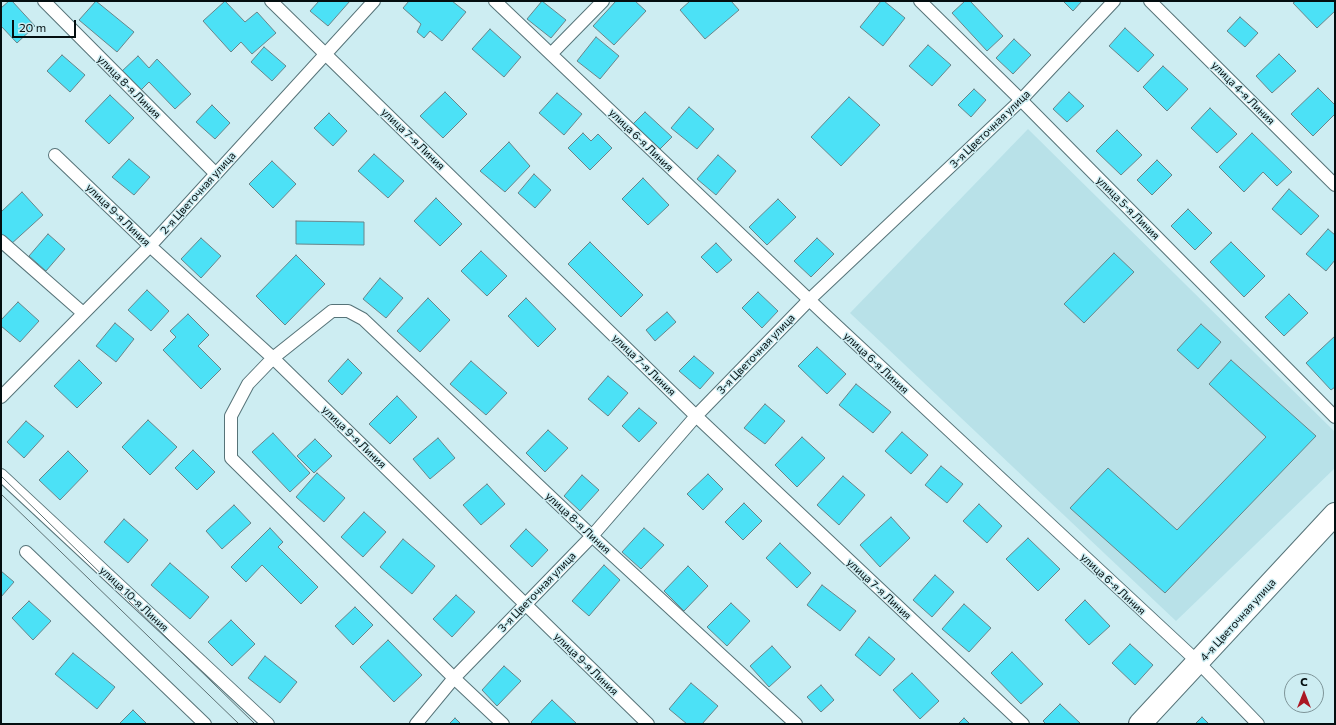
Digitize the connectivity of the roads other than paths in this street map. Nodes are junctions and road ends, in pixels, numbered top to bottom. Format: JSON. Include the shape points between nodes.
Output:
{"nodes":[{"id":1,"x":44,"y":1,"type":"edge"},
{"id":2,"x":271,"y":1,"type":"edge"},
{"id":3,"x":374,"y":1,"type":"edge"},
{"id":4,"x":495,"y":1,"type":"edge"},
{"id":5,"x":603,"y":1,"type":"edge"},
{"id":6,"x":920,"y":1,"type":"edge"},
{"id":7,"x":1114,"y":1,"type":"edge"},
{"id":8,"x":1150,"y":1,"type":"edge"},
{"id":9,"x":325,"y":52,"type":"junction"},
{"id":10,"x":550,"y":54,"type":"junction"},
{"id":11,"x":1021,"y":100,"type":"junction"},
{"id":12,"x":55,"y":155,"type":"dead end"},
{"id":13,"x":215,"y":173,"type":"junction"},
{"id":14,"x":1335,"y":185,"type":"edge"},
{"id":15,"x":1,"y":241,"type":"edge"},
{"id":16,"x":150,"y":246,"type":"junction"},
{"id":17,"x":809,"y":300,"type":"junction"},
{"id":18,"x":83,"y":313,"type":"junction"},
{"id":19,"x":273,"y":358,"type":"junction"},
{"id":20,"x":1,"y":397,"type":"edge"},
{"id":21,"x":696,"y":416,"type":"junction"},
{"id":22,"x":1335,"y":417,"type":"edge"},
{"id":23,"x":1,"y":475,"type":"edge"},
{"id":24,"x":1335,"y":514,"type":"edge"},
{"id":25,"x":592,"y":536,"type":"junction"},
{"id":26,"x":26,"y":552,"type":"dead end"},
{"id":27,"x":525,"y":604,"type":"junction"},
{"id":28,"x":1199,"y":663,"type":"junction"},
{"id":29,"x":454,"y":678,"type":"junction"},
{"id":30,"x":205,"y":724,"type":"edge"},
{"id":31,"x":268,"y":724,"type":"edge"},
{"id":32,"x":416,"y":724,"type":"edge"},
{"id":33,"x":502,"y":724,"type":"edge"},
{"id":34,"x":648,"y":724,"type":"edge"},
{"id":35,"x":796,"y":724,"type":"edge"},
{"id":36,"x":1022,"y":724,"type":"edge"},
{"id":37,"x":1140,"y":724,"type":"edge"},
{"id":38,"x":1258,"y":724,"type":"edge"}],
"edges":[{"from":1,"to":13,"type":"lane","name":"улица 8-я Линия"},
{"from":2,"to":9,"type":"lane","name":"улица 7-я Линия"},
{"from":3,"to":9,"type":"lane","name":"2-я Цветочная улица"},
{"from":4,"to":10,"type":"lane","name":"улица 6-я Линия"},
{"from":5,"to":10,"type":"lane"},
{"from":6,"to":11,"type":"lane","name":"улица 5-я Линия"},
{"from":7,"to":11,"type":"lane","name":"3-я Цветочная улица"},
{"from":8,"to":14,"type":"lane","name":"улица 4-я Линия"},
{"from":9,"to":13,"type":"lane","name":"2-я Цветочная улица"},
{"from":9,"to":21,"type":"lane","name":"улица 7-я Линия"},
{"from":10,"to":17,"type":"lane","name":"улица 6-я Линия"},
{"from":11,"to":17,"type":"lane","name":"3-я Цветочная улица"},
{"from":11,"to":22,"type":"lane","name":"улица 5-я Линия"},
{"from":12,"to":16,"type":"lane","name":"улица 9-я Линия"},
{"from":13,"to":16,"type":"lane","name":"2-я Цветочная улица"},
{"from":15,"to":18,"type":"lane"},
{"from":16,"to":18,"type":"lane","name":"2-я Цветочная улица"},
{"from":16,"to":19,"type":"lane","name":"улица 9-я Линия"},
{"from":17,"to":21,"type":"lane","name":"3-я Цветочная улица"},
{"from":17,"to":28,"type":"lane","name":"улица 6-я Линия"},
{"from":18,"to":20,"type":"lane","name":"2-я Цветочная улица"},
{"from":19,"to":25,"type":"lane","name":"улица 8-я Линия","via":[[332,311],[348,311],[363,319]]},
{"from":19,"to":27,"type":"lane","name":"улица 9-я Линия"},
{"from":19,"to":29,"type":"lane","name":"улица 8-я Линия","via":[[248,384],[231,416],[231,458]]},
{"from":21,"to":25,"type":"lane","name":"3-я Цветочная улица"},
{"from":21,"to":36,"type":"lane","name":"улица 7-я Линия"},
{"from":23,"to":31,"type":"lane","name":"улица 10-я Линия"},
{"from":24,"to":28,"type":"street","name":"4-я Цветочная улица"},
{"from":25,"to":27,"type":"lane","name":"3-я Цветочная улица"},
{"from":25,"to":35,"type":"lane","name":"улица 8-я Линия"},
{"from":26,"to":30,"type":"lane"},
{"from":27,"to":29,"type":"lane","name":"3-я Цветочная улица"},
{"from":27,"to":34,"type":"lane","name":"улица 9-я Линия"},
{"from":28,"to":37,"type":"street","name":"4-я Цветочная улица"},
{"from":28,"to":38,"type":"lane","name":"улица 6-я Линия"},
{"from":29,"to":32,"type":"lane","name":"3-я Цветочная улица"},
{"from":29,"to":33,"type":"lane"}]}
